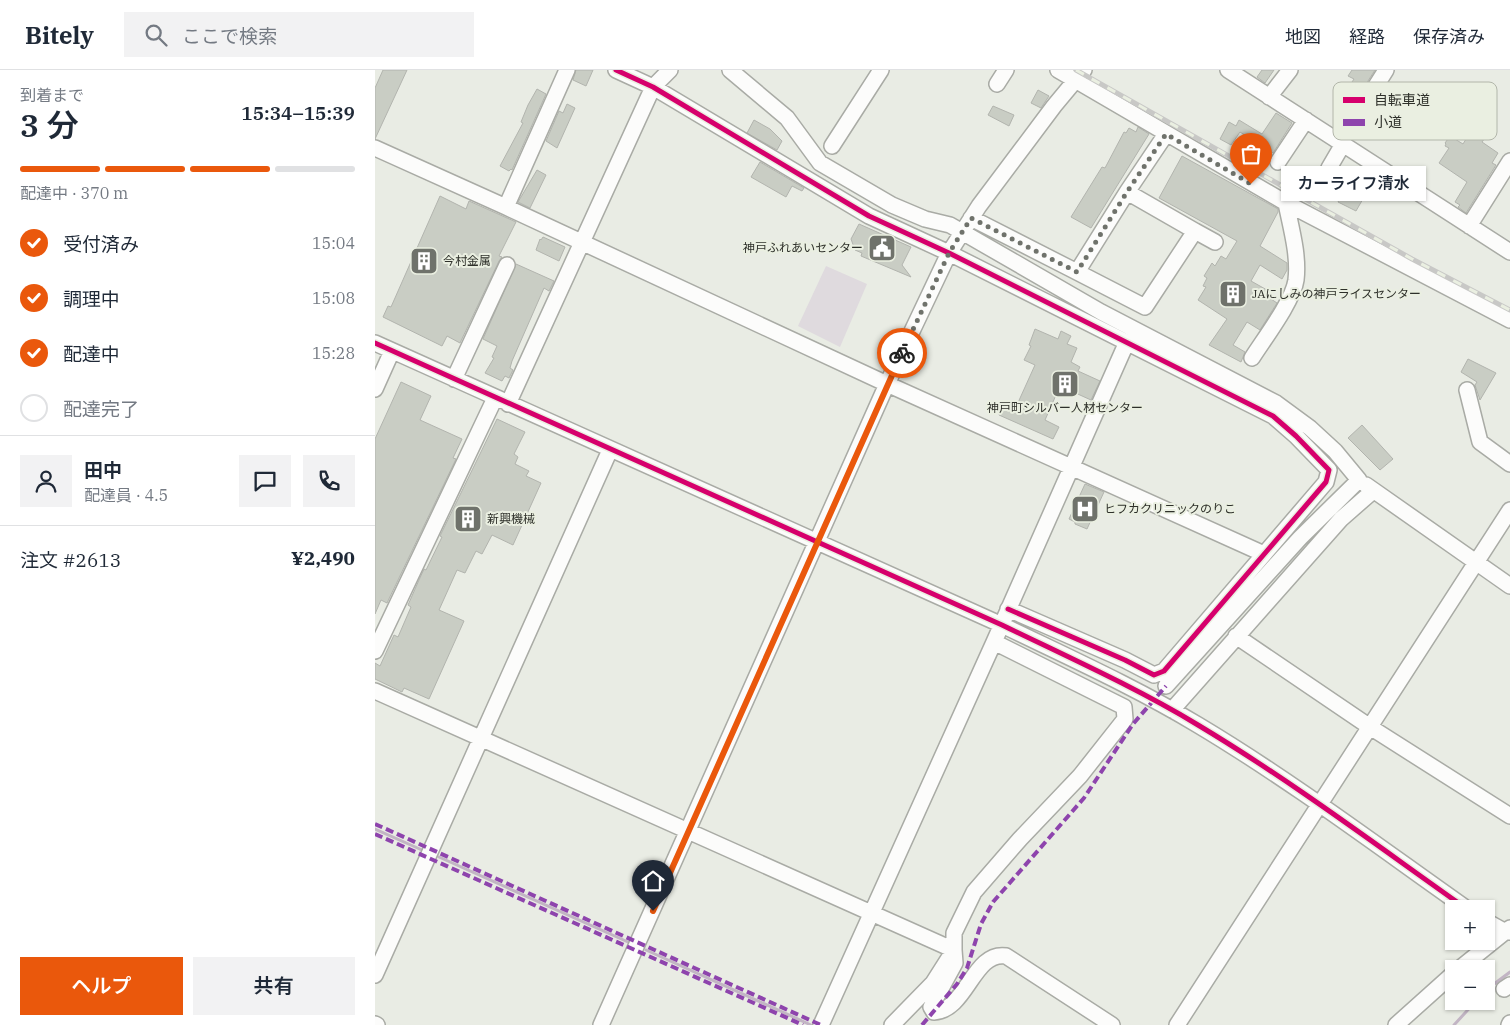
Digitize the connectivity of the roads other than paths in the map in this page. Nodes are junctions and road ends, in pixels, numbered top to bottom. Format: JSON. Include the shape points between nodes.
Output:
{"nodes":[{"id":1,"x":567,"y":70,"type":"edge"},
{"id":2,"x":616,"y":70,"type":"edge"},
{"id":3,"x":670,"y":70,"type":"edge"},
{"id":4,"x":721,"y":70,"type":"edge"},
{"id":5,"x":730,"y":70,"type":"edge"},
{"id":6,"x":881,"y":70,"type":"edge"},
{"id":7,"x":1006,"y":70,"type":"edge"},
{"id":8,"x":1058,"y":70,"type":"edge"},
{"id":9,"x":1228,"y":70,"type":"edge"},
{"id":10,"x":1290,"y":70,"type":"edge"},
{"id":11,"x":1386,"y":70,"type":"edge"},
{"id":12,"x":1079,"y":75,"type":"edge"},
{"id":13,"x":1379,"y":82,"type":"edge"},
{"id":14,"x":997,"y":84,"type":"dead end"},
{"id":15,"x":653,"y":87,"type":"junction"},
{"id":16,"x":749,"y":88,"type":"junction"},
{"id":17,"x":1269,"y":97,"type":"junction"},
{"id":18,"x":1306,"y":120,"type":"junction"},
{"id":19,"x":1166,"y":134,"type":"junction"},
{"id":20,"x":1333,"y":138,"type":"edge"},
{"id":21,"x":1336,"y":140,"type":"edge"},
{"id":22,"x":1344,"y":140,"type":"edge"},
{"id":23,"x":1342,"y":144,"type":"junction"},
{"id":24,"x":832,"y":146,"type":"dead end"},
{"id":25,"x":375,"y":148,"type":"edge"},
{"id":26,"x":1510,"y":160,"type":"edge"},
{"id":27,"x":1279,"y":162,"type":"dead end"},
{"id":28,"x":1338,"y":180,"type":"dead end"},
{"id":29,"x":1127,"y":192,"type":"junction"},
{"id":30,"x":1286,"y":203,"type":"junction"},
{"id":31,"x":506,"y":207,"type":"junction"},
{"id":32,"x":971,"y":218,"type":"junction"},
{"id":33,"x":1469,"y":226,"type":"junction"},
{"id":34,"x":1195,"y":231,"type":"junction"},
{"id":35,"x":961,"y":232,"type":"junction"},
{"id":36,"x":1215,"y":242,"type":"dead end"},
{"id":37,"x":583,"y":243,"type":"junction"},
{"id":38,"x":1510,"y":252,"type":"edge"},
{"id":39,"x":949,"y":253,"type":"junction"},
{"id":40,"x":507,"y":265,"type":"dead end"},
{"id":41,"x":1077,"y":272,"type":"junction"},
{"id":42,"x":1510,"y":320,"type":"edge"},
{"id":43,"x":375,"y":343,"type":"edge"},
{"id":44,"x":1126,"y":344,"type":"junction"},
{"id":45,"x":392,"y":351,"type":"junction"},
{"id":46,"x":1252,"y":358,"type":"dead end"},
{"id":47,"x":453,"y":379,"type":"junction"},
{"id":48,"x":887,"y":384,"type":"junction"},
{"id":49,"x":375,"y":389,"type":"edge"},
{"id":50,"x":1467,"y":390,"type":"dead end"},
{"id":51,"x":502,"y":401,"type":"junction"},
{"id":52,"x":610,"y":450,"type":"junction"},
{"id":53,"x":1510,"y":464,"type":"edge"},
{"id":54,"x":1072,"y":467,"type":"junction"},
{"id":55,"x":1359,"y":480,"type":"junction"},
{"id":56,"x":1373,"y":490,"type":"junction"},
{"id":57,"x":1510,"y":510,"type":"edge"},
{"id":58,"x":816,"y":542,"type":"junction"},
{"id":59,"x":1264,"y":554,"type":"junction"},
{"id":60,"x":1476,"y":563,"type":"junction"},
{"id":61,"x":1510,"y":586,"type":"edge"},
{"id":62,"x":1008,"y":609,"type":"junction"},
{"id":63,"x":1002,"y":625,"type":"junction"},
{"id":64,"x":1236,"y":636,"type":"junction"},
{"id":65,"x":995,"y":642,"type":"junction"},
{"id":66,"x":375,"y":651,"type":"edge"},
{"id":67,"x":1165,"y":686,"type":"dead end"},
{"id":68,"x":375,"y":691,"type":"edge"},
{"id":69,"x":1172,"y":710,"type":"junction"},
{"id":70,"x":1370,"y":727,"type":"junction"},
{"id":71,"x":482,"y":738,"type":"junction"},
{"id":72,"x":1318,"y":805,"type":"junction"},
{"id":73,"x":1510,"y":816,"type":"edge"},
{"id":74,"x":689,"y":830,"type":"junction"},
{"id":75,"x":1454,"y":900,"type":"edge"},
{"id":76,"x":872,"y":913,"type":"junction"},
{"id":77,"x":1495,"y":925,"type":"edge"},
{"id":78,"x":1508,"y":930,"type":"edge"},
{"id":79,"x":954,"y":950,"type":"junction"},
{"id":80,"x":1470,"y":960,"type":"edge"},
{"id":81,"x":375,"y":975,"type":"edge"},
{"id":82,"x":1445,"y":982,"type":"edge"},
{"id":83,"x":1510,"y":985,"type":"edge"},
{"id":84,"x":1510,"y":991,"type":"edge"},
{"id":85,"x":601,"y":1025,"type":"edge"},
{"id":86,"x":821,"y":1025,"type":"edge"},
{"id":87,"x":892,"y":1025,"type":"edge"},
{"id":88,"x":1112,"y":1025,"type":"edge"},
{"id":89,"x":1177,"y":1025,"type":"edge"},
{"id":90,"x":1396,"y":1025,"type":"edge"}],
"edges":[{"from":1,"to":31,"type":"street"},
{"from":2,"to":15,"type":"street"},
{"from":3,"to":15,"type":"street"},
{"from":4,"to":16,"type":"street"},
{"from":5,"to":16,"type":"street"},
{"from":6,"to":24,"type":"street"},
{"from":7,"to":14,"type":"street"},
{"from":8,"to":12,"type":"street"},
{"from":9,"to":17,"type":"street"},
{"from":10,"to":17,"type":"street"},
{"from":11,"to":13,"type":"street"},
{"from":12,"to":19,"type":"street"},
{"from":12,"to":32,"type":"street"},
{"from":15,"to":37,"type":"street"},
{"from":15,"to":39,"type":"street","via":[[869,216]]},
{"from":16,"to":35,"type":"street","via":[[787,118],[820,163],[893,204],[925,219],[951,225]]},
{"from":17,"to":18,"type":"street"},
{"from":18,"to":20,"type":"street"},
{"from":18,"to":27,"type":"street"},
{"from":19,"to":29,"type":"street"},
{"from":19,"to":30,"type":"street"},
{"from":21,"to":23,"type":"street"},
{"from":22,"to":23,"type":"street"},
{"from":23,"to":28,"type":"street","via":[[1329,168],[1331,176]]},
{"from":23,"to":33,"type":"street"},
{"from":25,"to":31,"type":"street"},
{"from":26,"to":33,"type":"street"},
{"from":29,"to":34,"type":"street"},
{"from":29,"to":41,"type":"street"},
{"from":30,"to":42,"type":"street"},
{"from":30,"to":46,"type":"street","via":[[1296,256],[1296,281],[1289,300]]},
{"from":31,"to":37,"type":"street"},
{"from":32,"to":35,"type":"street"},
{"from":32,"to":41,"type":"street"},
{"from":33,"to":38,"type":"street"},
{"from":34,"to":36,"type":"street"},
{"from":34,"to":41,"type":"street","via":[[1145,307]]},
{"from":35,"to":39,"type":"street"},
{"from":35,"to":55,"type":"street","via":[[1101,312],[1276,403],[1335,451]]},
{"from":37,"to":48,"type":"street"},
{"from":37,"to":51,"type":"street"},
{"from":39,"to":44,"type":"street"},
{"from":39,"to":48,"type":"street"},
{"from":40,"to":47,"type":"street"},
{"from":43,"to":45,"type":"street"},
{"from":44,"to":54,"type":"street"},
{"from":44,"to":59,"type":"street","via":[[1273,416],[1329,470],[1326,482]]},
{"from":45,"to":47,"type":"street"},
{"from":45,"to":49,"type":"street"},
{"from":47,"to":51,"type":"street"},
{"from":48,"to":54,"type":"street"},
{"from":48,"to":58,"type":"street"},
{"from":50,"to":53,"type":"street","via":[[1480,442]]},
{"from":51,"to":52,"type":"street"},
{"from":51,"to":66,"type":"street"},
{"from":52,"to":58,"type":"street"},
{"from":52,"to":71,"type":"street"},
{"from":54,"to":59,"type":"street"},
{"from":54,"to":62,"type":"street"},
{"from":55,"to":56,"type":"street"},
{"from":55,"to":67,"type":"street","via":[[1300,538]]},
{"from":56,"to":60,"type":"street"},
{"from":56,"to":64,"type":"street","via":[[1341,519]]},
{"from":57,"to":60,"type":"street"},
{"from":58,"to":63,"type":"street"},
{"from":58,"to":74,"type":"street"},
{"from":59,"to":62,"type":"street","via":[[1164,670],[1154,675]]},
{"from":60,"to":61,"type":"street"},
{"from":60,"to":70,"type":"street"},
{"from":62,"to":63,"type":"street"},
{"from":63,"to":65,"type":"street"},
{"from":63,"to":69,"type":"street","via":[[1104,673]]},
{"from":64,"to":69,"type":"street"},
{"from":64,"to":70,"type":"street"},
{"from":65,"to":76,"type":"street"},
{"from":65,"to":79,"type":"street","via":[[1124,707],[1125,719],[1080,776],[974,892],[954,933]]},
{"from":68,"to":71,"type":"street"},
{"from":69,"to":72,"type":"street","via":[[1237,749]]},
{"from":70,"to":72,"type":"street"},
{"from":70,"to":73,"type":"street"},
{"from":71,"to":74,"type":"street"},
{"from":71,"to":81,"type":"street"},
{"from":72,"to":75,"type":"street"},
{"from":72,"to":89,"type":"street"},
{"from":74,"to":76,"type":"street"},
{"from":74,"to":85,"type":"street"},
{"from":76,"to":79,"type":"street"},
{"from":76,"to":86,"type":"street"},
{"from":77,"to":78,"type":"street"},
{"from":78,"to":80,"type":"street"},
{"from":79,"to":87,"type":"street","via":[[933,983]]},
{"from":79,"to":88,"type":"street","via":[[955,962],[931,1007],[934,1012],[943,1012],[988,959],[997,954],[1006,956]]},
{"from":82,"to":90,"type":"street"},
{"from":83,"to":84,"type":"street","via":[[1504,989]]}]}
